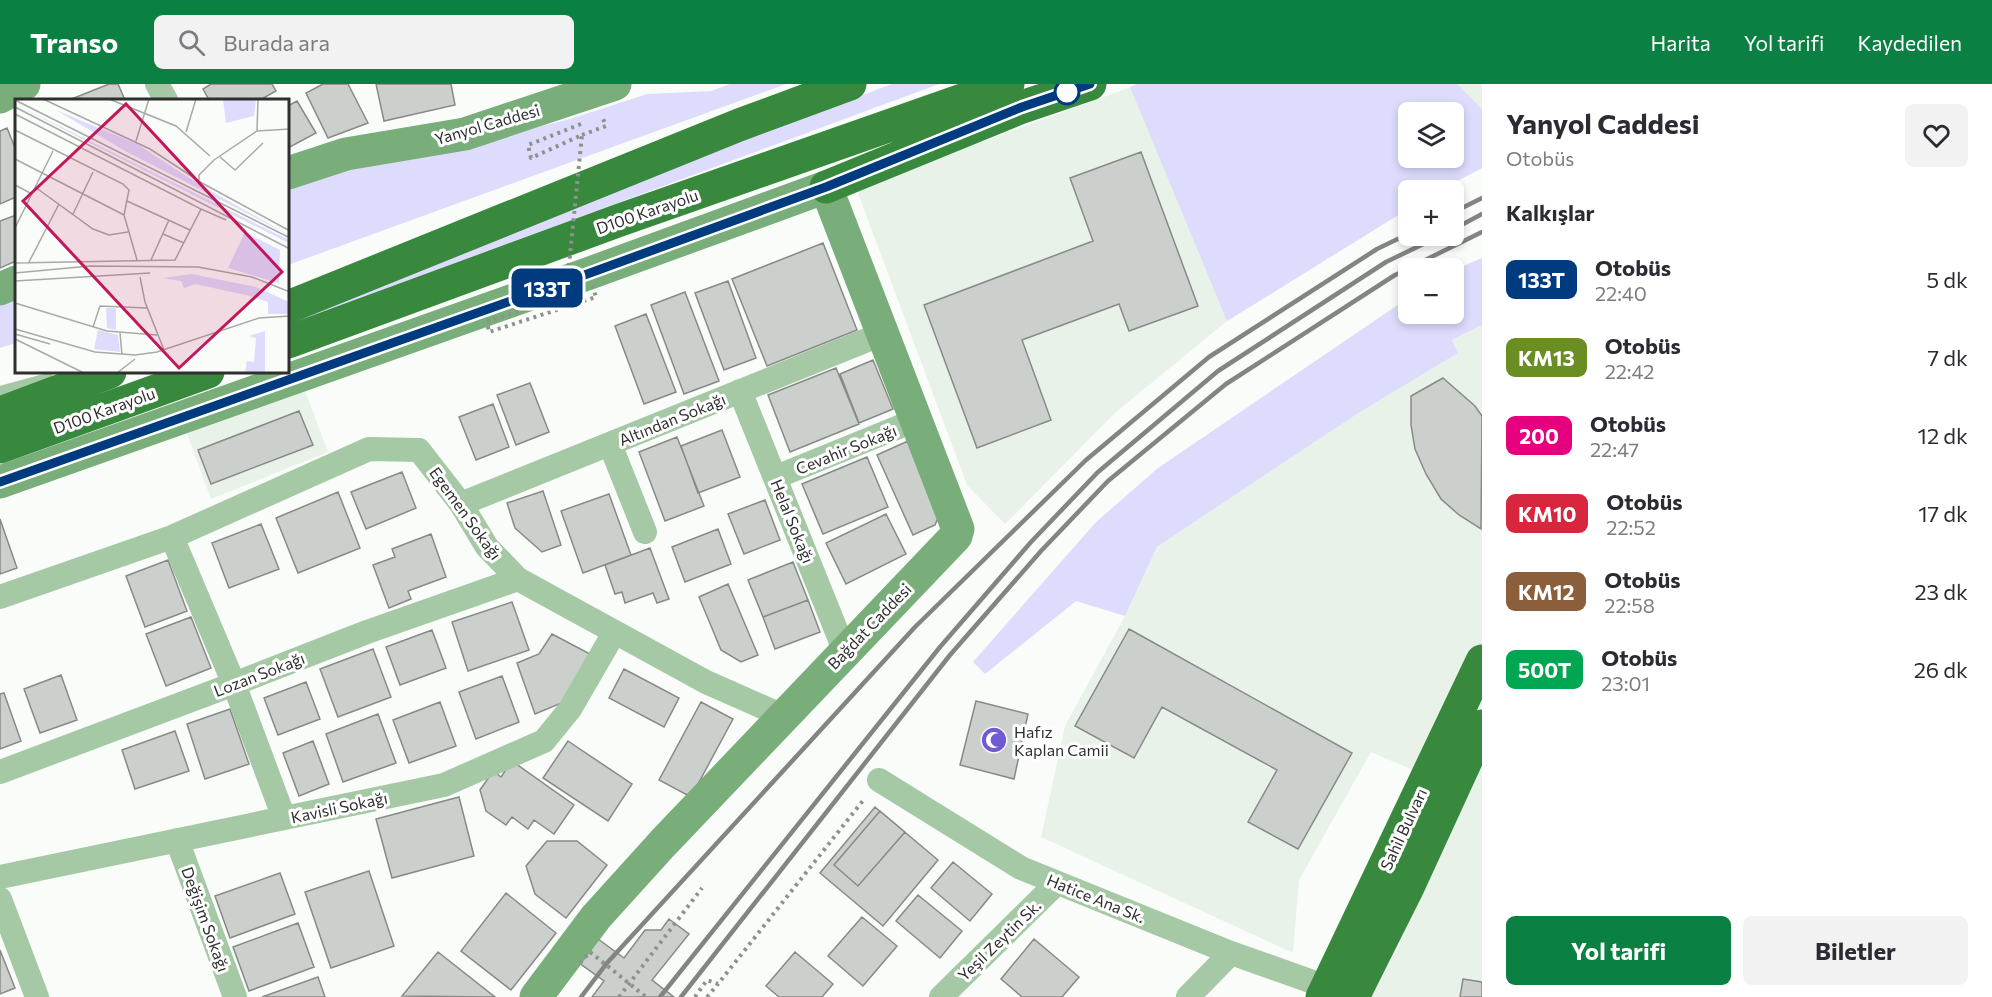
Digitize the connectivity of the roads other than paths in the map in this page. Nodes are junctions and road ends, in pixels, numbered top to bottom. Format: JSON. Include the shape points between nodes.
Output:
{"nodes":[{"id":1,"x":24,"y":84,"type":"edge"},
{"id":2,"x":157,"y":84,"type":"edge"},
{"id":3,"x":613,"y":84,"type":"edge"},
{"id":4,"x":850,"y":84,"type":"edge"},
{"id":5,"x":1008,"y":84,"type":"edge"},
{"id":6,"x":1090,"y":84,"type":"edge"},
{"id":7,"x":0,"y":97,"type":"edge"},
{"id":8,"x":165,"y":99,"type":"edge"},
{"id":9,"x":290,"y":172,"type":"edge"},
{"id":10,"x":826,"y":187,"type":"junction"},
{"id":11,"x":15,"y":282,"type":"edge"},
{"id":12,"x":0,"y":289,"type":"edge"},
{"id":13,"x":290,"y":306,"type":"edge"},
{"id":14,"x":882,"y":334,"type":"junction"},
{"id":15,"x":290,"y":341,"type":"edge"},
{"id":16,"x":105,"y":374,"type":"edge"},
{"id":17,"x":202,"y":374,"type":"edge"},
{"id":18,"x":64,"y":375,"type":"dead end"},
{"id":19,"x":740,"y":391,"type":"junction"},
{"id":20,"x":0,"y":392,"type":"edge"},
{"id":21,"x":0,"y":413,"type":"edge"},
{"id":22,"x":916,"y":420,"type":"junction"},
{"id":23,"x":610,"y":444,"type":"junction"},
{"id":24,"x":0,"y":447,"type":"edge"},
{"id":25,"x":776,"y":477,"type":"junction"},
{"id":26,"x":0,"y":482,"type":"edge"},
{"id":27,"x":461,"y":504,"type":"junction"},
{"id":28,"x":645,"y":532,"type":"dead end"},
{"id":29,"x":172,"y":537,"type":"junction"},
{"id":30,"x":518,"y":579,"type":"junction"},
{"id":31,"x":0,"y":597,"type":"edge"},
{"id":32,"x":614,"y":633,"type":"junction"},
{"id":33,"x":845,"y":651,"type":"junction"},
{"id":34,"x":1482,"y":661,"type":"edge"},
{"id":35,"x":234,"y":684,"type":"junction"},
{"id":36,"x":783,"y":716,"type":"junction"},
{"id":37,"x":1482,"y":726,"type":"edge"},
{"id":38,"x":0,"y":772,"type":"edge"},
{"id":39,"x":879,"y":780,"type":"road end"},
{"id":40,"x":285,"y":818,"type":"junction"},
{"id":41,"x":177,"y":840,"type":"junction"},
{"id":42,"x":0,"y":877,"type":"edge"},
{"id":43,"x":1057,"y":883,"type":"junction"},
{"id":44,"x":0,"y":898,"type":"edge"},
{"id":45,"x":5,"y":927,"type":"edge"},
{"id":46,"x":1231,"y":953,"type":"junction"},
{"id":47,"x":1334,"y":994,"type":"edge"},
{"id":48,"x":37,"y":997,"type":"edge"},
{"id":49,"x":235,"y":997,"type":"edge"},
{"id":50,"x":536,"y":997,"type":"edge"},
{"id":51,"x":941,"y":997,"type":"edge"},
{"id":52,"x":1188,"y":997,"type":"edge"}],
"edges":[{"from":1,"to":7,"type":"street"},
{"from":2,"to":8,"type":"street"},
{"from":3,"to":9,"type":"street","name":"Yanyol Caddesi","via":[[465,134],[346,154]]},
{"from":4,"to":13,"type":"highway","via":[[740,124]]},
{"from":5,"to":15,"type":"highway","name":"D100 Karayolu"},
{"from":6,"to":10,"type":"highway","via":[[1022,107]]},
{"from":10,"to":14,"type":"street","name":"Bağdat Caddesi"},
{"from":10,"to":26,"type":"street"},
{"from":11,"to":12,"type":"street"},
{"from":14,"to":19,"type":"street","name":"Altından Sokağı"},
{"from":14,"to":22,"type":"street","name":"Bağdat Caddesi"},
{"from":16,"to":21,"type":"highway","name":"D100 Karayolu"},
{"from":17,"to":24,"type":"highway","name":"D100 Karayolu"},
{"from":18,"to":20,"type":"lane"},
{"from":19,"to":23,"type":"street","name":"Altından Sokağı"},
{"from":19,"to":25,"type":"street","name":"Helal Sokağı"},
{"from":22,"to":25,"type":"street","name":"Cevahir Sokağı"},
{"from":22,"to":33,"type":"street","name":"Bağdat Caddesi","via":[[958,529],[956,536]]},
{"from":23,"to":27,"type":"street","name":"Altından Sokağı"},
{"from":23,"to":28,"type":"street"},
{"from":25,"to":33,"type":"street","name":"Helal Sokağı"},
{"from":27,"to":29,"type":"street","name":"Egemen Sokağı","via":[[419,450],[369,448]]},
{"from":27,"to":30,"type":"street","name":"Egemen Sokağı","via":[[487,547]]},
{"from":29,"to":31,"type":"street","name":"Egemen Sokağı"},
{"from":29,"to":35,"type":"street"},
{"from":30,"to":32,"type":"street","name":"Egemen Sokağı"},
{"from":30,"to":35,"type":"street","name":"Lozan Sokağı"},
{"from":32,"to":36,"type":"street","name":"Egemen Sokağı","via":[[706,682]]},
{"from":32,"to":40,"type":"street","name":"Kavisli Sokağı","via":[[570,709],[544,741],[444,785]]},
{"from":33,"to":36,"type":"street","name":"Bağdat Caddesi"},
{"from":34,"to":47,"type":"highway","name":"Sahil Bulvarı"},
{"from":35,"to":38,"type":"street","name":"Lozan Sokağı"},
{"from":35,"to":40,"type":"street"},
{"from":36,"to":50,"type":"street","name":"Bağdat Caddesi","via":[[596,917]]},
{"from":37,"to":47,"type":"highway","name":"Sahil Bulvarı","via":[[1408,887]]},
{"from":39,"to":43,"type":"street","name":"Hatice Ana Sk.","via":[[1021,868]]},
{"from":40,"to":41,"type":"street","name":"Kavisli Sokağı"},
{"from":41,"to":42,"type":"street","name":"Kavisli Sokağı"},
{"from":41,"to":49,"type":"street","name":"Değişim Sokağı"},
{"from":43,"to":46,"type":"street","name":"Hatice Ana Sk."},
{"from":43,"to":51,"type":"street","name":"Yeşil Zeytin Sk."},
{"from":44,"to":45,"type":"street"},
{"from":45,"to":48,"type":"street"},
{"from":46,"to":47,"type":"street","name":"Hatice Ana Sk."},
{"from":46,"to":52,"type":"street"}]}
